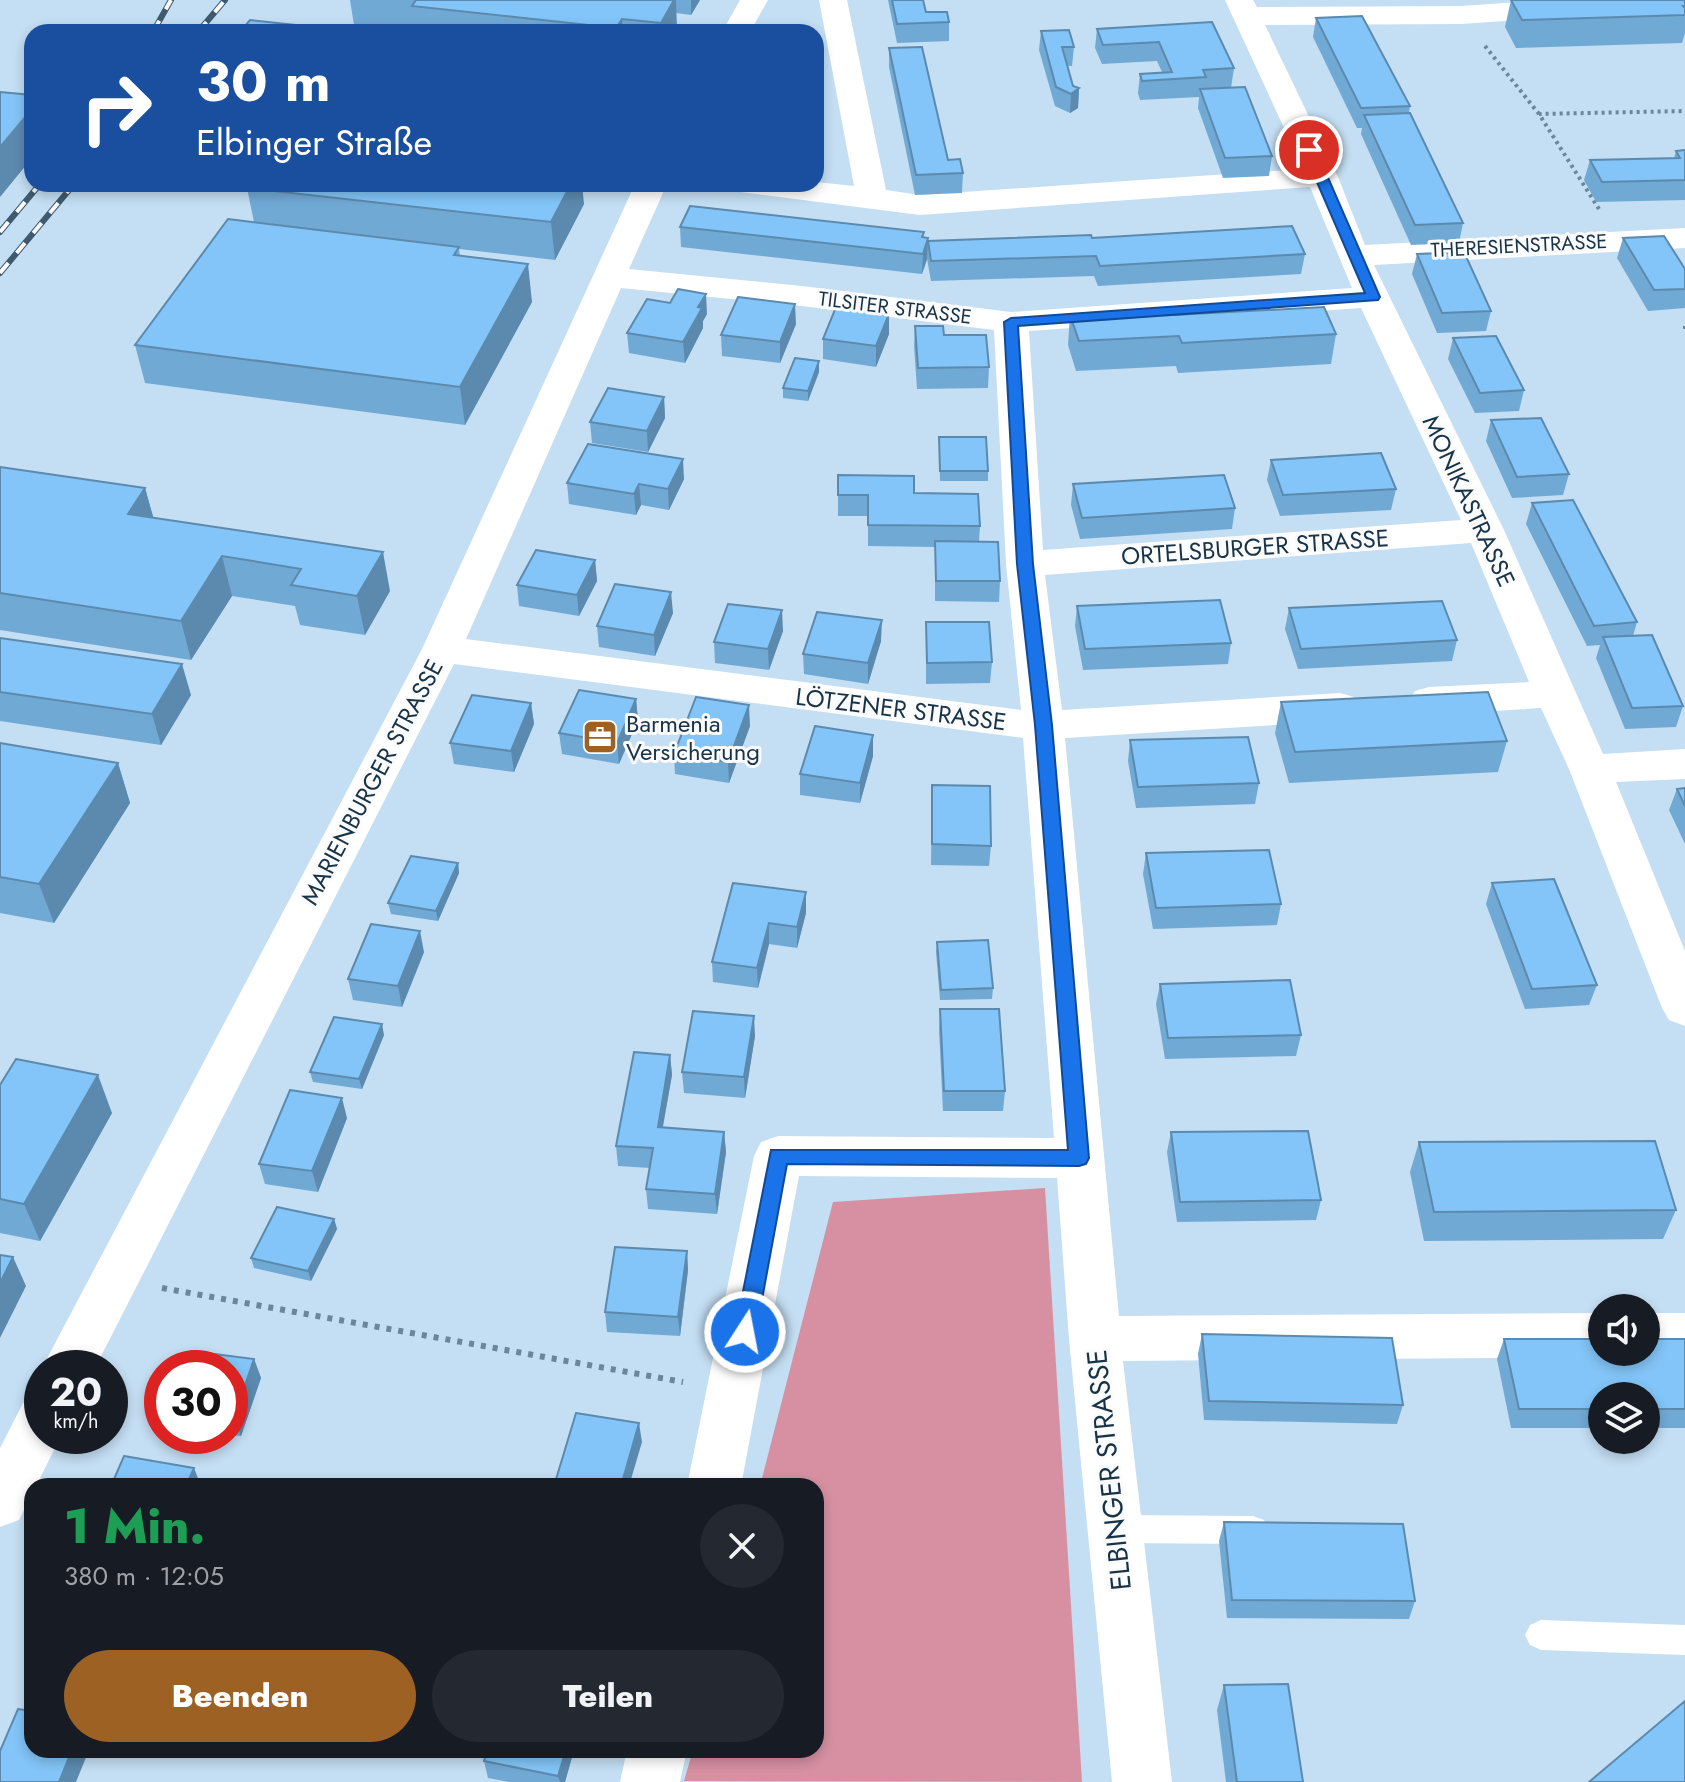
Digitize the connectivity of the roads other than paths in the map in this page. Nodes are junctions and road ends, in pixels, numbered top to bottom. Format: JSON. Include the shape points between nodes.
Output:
{"nodes":[{"id":1,"x":754,"y":0,"type":"edge"},
{"id":2,"x":833,"y":0,"type":"edge"},
{"id":3,"x":1685,"y":7,"type":"edge"},
{"id":4,"x":1243,"y":8,"type":"edge"},
{"id":5,"x":740,"y":24,"type":"edge"},
{"id":6,"x":1322,"y":177,"type":"junction"},
{"id":7,"x":647,"y":192,"type":"edge"},
{"id":8,"x":823,"y":192,"type":"edge"},
{"id":9,"x":872,"y":197,"type":"junction"},
{"id":10,"x":1685,"y":238,"type":"edge"},
{"id":11,"x":1353,"y":256,"type":"junction"},
{"id":12,"x":609,"y":277,"type":"junction"},
{"id":13,"x":1373,"y":297,"type":"junction"},
{"id":14,"x":1011,"y":322,"type":"junction"},
{"id":15,"x":1485,"y":530,"type":"junction"},
{"id":16,"x":1025,"y":564,"type":"junction"},
{"id":17,"x":442,"y":649,"type":"junction"},
{"id":18,"x":1554,"y":694,"type":"junction"},
{"id":19,"x":1043,"y":725,"type":"junction"},
{"id":20,"x":1685,"y":764,"type":"edge"},
{"id":21,"x":1590,"y":769,"type":"junction"},
{"id":22,"x":1685,"y":1008,"type":"edge"},
{"id":23,"x":1079,"y":1158,"type":"junction"},
{"id":24,"x":1588,"y":1335,"type":"edge"},
{"id":25,"x":1660,"y":1335,"type":"edge"},
{"id":26,"x":1685,"y":1335,"type":"edge"},
{"id":27,"x":1095,"y":1339,"type":"junction"},
{"id":28,"x":77,"y":1350,"type":"edge"},
{"id":29,"x":25,"y":1454,"type":"edge"},
{"id":30,"x":716,"y":1478,"type":"edge"},
{"id":31,"x":0,"y":1502,"type":"edge"},
{"id":32,"x":1115,"y":1529,"type":"junction"},
{"id":33,"x":1288,"y":1530,"type":"edge"},
{"id":34,"x":1541,"y":1635,"type":"dead end"},
{"id":35,"x":1685,"y":1640,"type":"edge"},
{"id":36,"x":655,"y":1758,"type":"edge"},
{"id":37,"x":650,"y":1782,"type":"edge"},
{"id":38,"x":1142,"y":1782,"type":"edge"}],
"edges":[{"from":1,"to":5,"type":"street"},
{"from":2,"to":9,"type":"street"},
{"from":3,"to":4,"type":"street","via":[[1461,15]]},
{"from":4,"to":6,"type":"street","name":"MONIKASTRASSE"},
{"from":6,"to":9,"type":"street","via":[[920,205]]},
{"from":6,"to":11,"type":"street","name":"MONIKASTRASSE"},
{"from":7,"to":12,"type":"street","name":"MARIENBURGER STRASSE"},
{"from":8,"to":9,"type":"street"},
{"from":10,"to":11,"type":"street","name":"THERESIENSTRASSE"},
{"from":11,"to":13,"type":"street","name":"MONIKASTRASSE"},
{"from":12,"to":14,"type":"street","name":"TILSITER STRASSE"},
{"from":12,"to":17,"type":"street","name":"MARIENBURGER STRASSE"},
{"from":13,"to":14,"type":"street","name":"TILSITER STRASSE"},
{"from":13,"to":15,"type":"street","name":"MONIKASTRASSE"},
{"from":14,"to":16,"type":"street","name":"ELBINGER STRASSE"},
{"from":15,"to":16,"type":"street","name":"ORTELSBURGER STRASSE"},
{"from":15,"to":18,"type":"street","name":"MONIKASTRASSE"},
{"from":16,"to":19,"type":"street","name":"ELBINGER STRASSE"},
{"from":17,"to":19,"type":"street","name":"LÖTZENER STRASSE"},
{"from":17,"to":28,"type":"street","name":"MARIENBURGER STRASSE"},
{"from":18,"to":19,"type":"street","name":"LÖTZENER STRASSE"},
{"from":18,"to":21,"type":"street","name":"MONIKASTRASSE"},
{"from":19,"to":23,"type":"street","name":"ELBINGER STRASSE"},
{"from":20,"to":21,"type":"street"},
{"from":21,"to":22,"type":"street","name":"MONIKASTRASSE"},
{"from":23,"to":27,"type":"street","name":"ELBINGER STRASSE"},
{"from":23,"to":30,"type":"street","via":[[778,1156]]},
{"from":24,"to":27,"type":"street"},
{"from":25,"to":26,"type":"street"},
{"from":27,"to":32,"type":"street","name":"ELBINGER STRASSE"},
{"from":29,"to":31,"type":"street"},
{"from":32,"to":33,"type":"lane"},
{"from":32,"to":38,"type":"street","name":"ELBINGER STRASSE"},
{"from":34,"to":35,"type":"lane"},
{"from":36,"to":37,"type":"street"}]}
